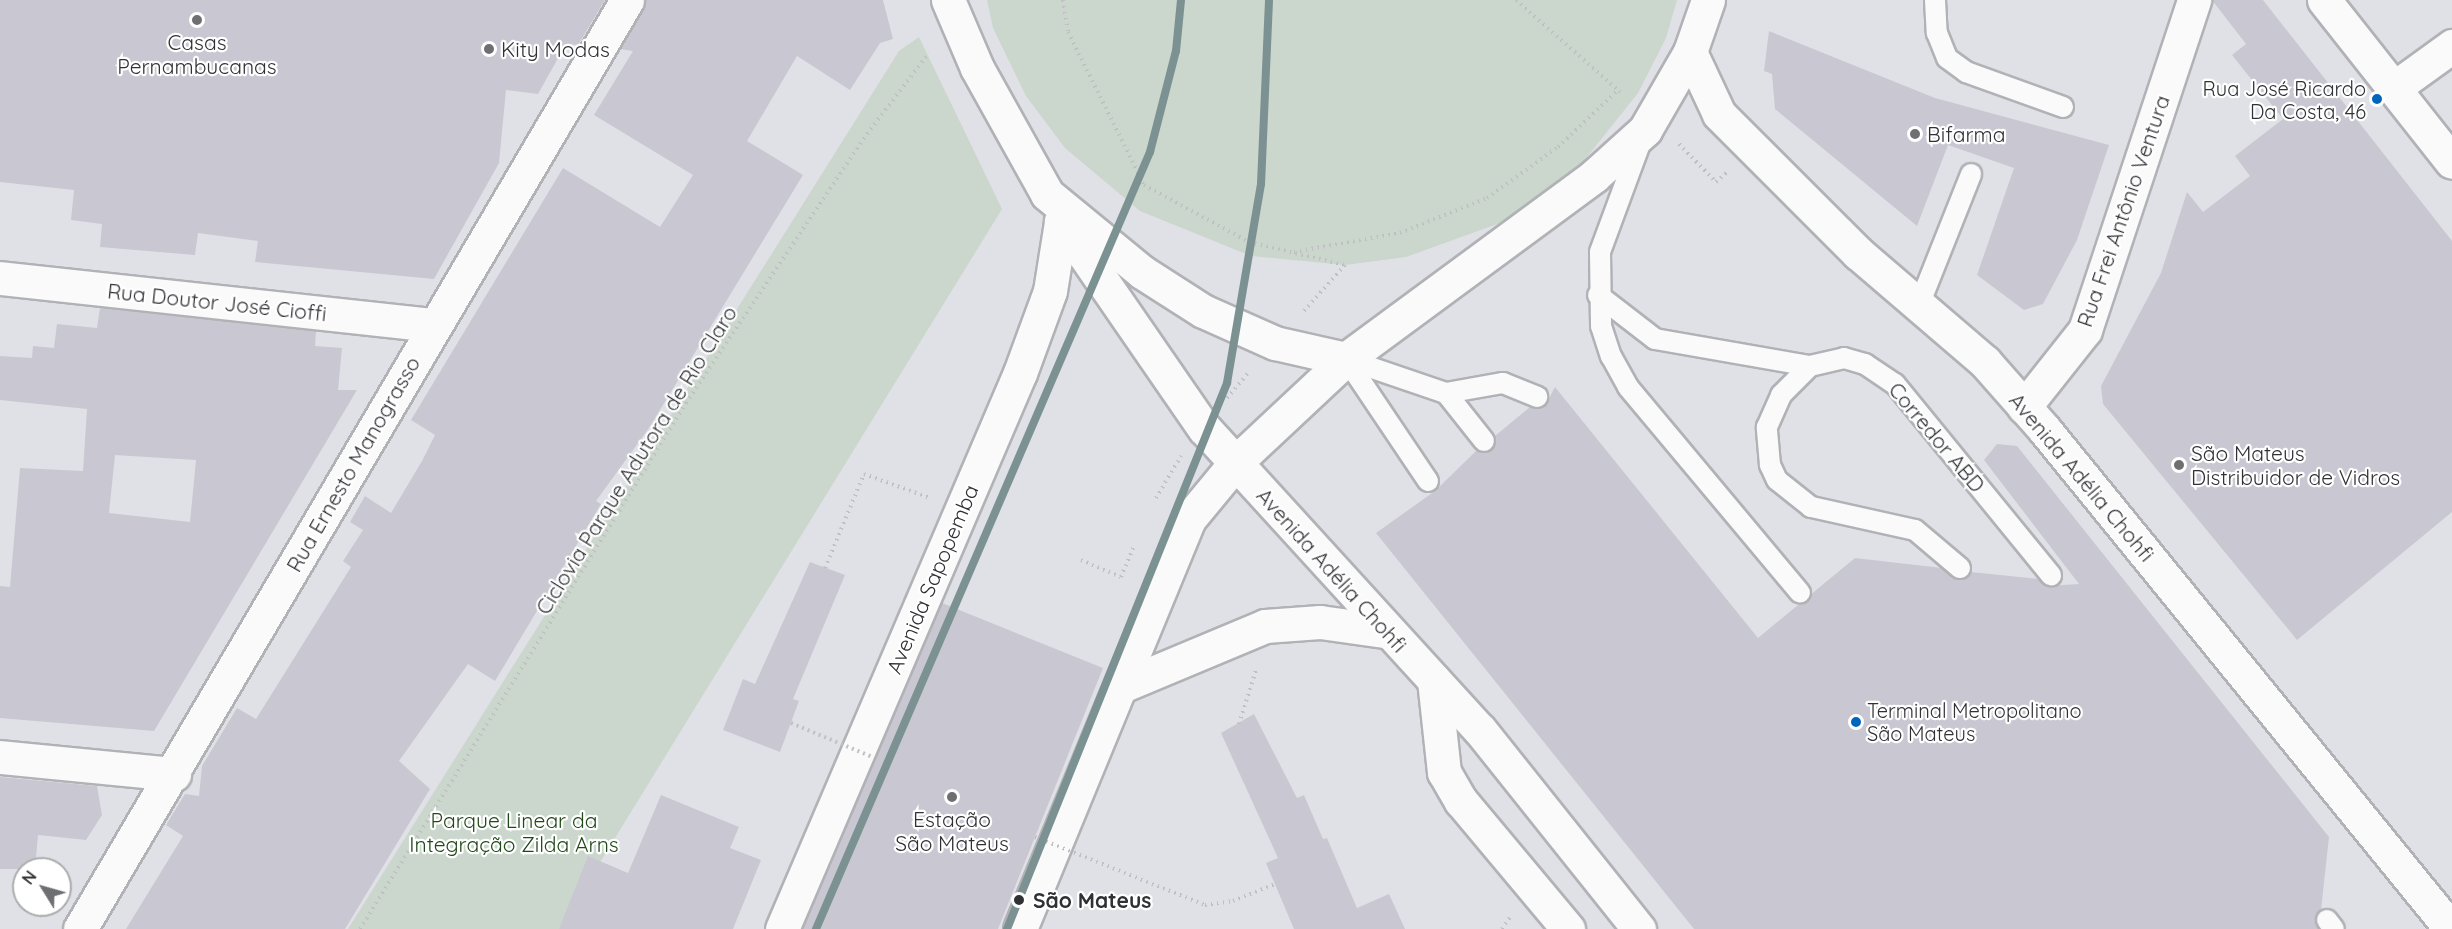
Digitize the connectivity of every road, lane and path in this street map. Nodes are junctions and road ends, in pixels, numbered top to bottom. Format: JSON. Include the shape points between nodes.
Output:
{"nodes":[{"id":1,"x":627,"y":0,"type":"edge"},
{"id":2,"x":1063,"y":0,"type":"edge"},
{"id":3,"x":1516,"y":0,"type":"edge"},
{"id":4,"x":1708,"y":0,"type":"edge"},
{"id":5,"x":1935,"y":0,"type":"edge"},
{"id":6,"x":2194,"y":0,"type":"edge"},
{"id":7,"x":2324,"y":0,"type":"edge"},
{"id":8,"x":952,"y":10,"type":"edge"},
{"id":9,"x":2452,"y":46,"type":"edge"},
{"id":10,"x":1690,"y":52,"type":"junction"},
{"id":11,"x":2394,"y":88,"type":"junction"},
{"id":12,"x":2063,"y":107,"type":"dead end"},
{"id":13,"x":1645,"y":130,"type":"junction"},
{"id":14,"x":2452,"y":162,"type":"edge"},
{"id":15,"x":1971,"y":174,"type":"dead end"},
{"id":16,"x":1054,"y":208,"type":"junction"},
{"id":17,"x":1291,"y":252,"type":"junction"},
{"id":18,"x":1345,"y":265,"type":"dead end"},
{"id":19,"x":0,"y":278,"type":"edge"},
{"id":20,"x":1598,"y":295,"type":"junction"},
{"id":21,"x":1919,"y":305,"type":"junction"},
{"id":22,"x":433,"y":325,"type":"junction"},
{"id":23,"x":1346,"y":359,"type":"junction"},
{"id":24,"x":1810,"y":366,"type":"junction"},
{"id":25,"x":1252,"y":369,"type":"dead end"},
{"id":26,"x":1446,"y":393,"type":"junction"},
{"id":27,"x":1537,"y":397,"type":"dead end"},
{"id":28,"x":1224,"y":401,"type":"dead end"},
{"id":29,"x":2024,"y":407,"type":"junction"},
{"id":30,"x":1484,"y":441,"type":"dead end"},
{"id":31,"x":1236,"y":462,"type":"junction"},
{"id":32,"x":1165,"y":477,"type":"dead end"},
{"id":33,"x":1428,"y":481,"type":"dead end"},
{"id":34,"x":1152,"y":507,"type":"dead end"},
{"id":35,"x":961,"y":510,"type":"junction"},
{"id":36,"x":1138,"y":537,"type":"dead end"},
{"id":37,"x":1081,"y":560,"type":"dead end"},
{"id":38,"x":825,"y":568,"type":"dead end"},
{"id":39,"x":1960,"y":568,"type":"dead end"},
{"id":40,"x":2051,"y":575,"type":"dead end"},
{"id":41,"x":1800,"y":594,"type":"dead end"},
{"id":42,"x":1385,"y":631,"type":"junction"},
{"id":43,"x":1255,"y":664,"type":"dead end"},
{"id":44,"x":1434,"y":680,"type":"junction"},
{"id":45,"x":1124,"y":685,"type":"junction"},
{"id":46,"x":791,"y":723,"type":"dead end"},
{"id":47,"x":1239,"y":724,"type":"dead end"},
{"id":48,"x":870,"y":756,"type":"dead end"},
{"id":49,"x":0,"y":757,"type":"edge"},
{"id":50,"x":174,"y":774,"type":"junction"},
{"id":51,"x":1035,"y":837,"type":"dead end"},
{"id":52,"x":1275,"y":884,"type":"dead end"},
{"id":53,"x":80,"y":929,"type":"edge"},
{"id":54,"x":360,"y":929,"type":"edge"},
{"id":55,"x":782,"y":929,"type":"edge"},
{"id":56,"x":1020,"y":929,"type":"edge"},
{"id":57,"x":1568,"y":929,"type":"edge"},
{"id":58,"x":1639,"y":929,"type":"edge"},
{"id":59,"x":2451,"y":929,"type":"edge"}],
"edges":[{"from":1,"to":22,"type":"main road","name":"Rua Ernesto Manograsso"},
{"from":2,"to":17,"type":"path","via":[[1068,32],[1144,185],[1249,242]]},
{"from":3,"to":17,"type":"path","via":[[1618,90],[1558,147],[1487,198],[1400,233]]},
{"from":4,"to":10,"type":"main road"},
{"from":5,"to":12,"type":"lane","via":[[1937,33],[1947,58],[1966,72]]},
{"from":6,"to":29,"type":"main road","name":"Rua Frei Antônio Ventura","via":[[2085,330]]},
{"from":7,"to":11,"type":"main road"},
{"from":8,"to":16,"type":"main road","name":"Avenida Adélia Chohfi"},
{"from":8,"to":54,"type":"path","name":"Ciclovia Parque Adutora de Rio Claro","via":[[686,403]]},
{"from":9,"to":11,"type":"main road"},
{"from":10,"to":13,"type":"main road"},
{"from":10,"to":21,"type":"main road","name":"Avenida Adélia Chohfi","via":[[1719,114],[1858,253]]},
{"from":11,"to":14,"type":"main road"},
{"from":13,"to":20,"type":"lane","via":[[1600,252]]},
{"from":13,"to":23,"type":"main road","via":[[1594,176]]},
{"from":15,"to":21,"type":"lane"},
{"from":16,"to":23,"type":"main road","via":[[1203,311],[1275,343]]},
{"from":16,"to":31,"type":"main road","name":"Avenida Adélia Chohfi","via":[[1165,378]]},
{"from":16,"to":35,"type":"main road","name":"Avenida Sapopemba","via":[[1046,303]]},
{"from":17,"to":18,"type":"path"},
{"from":19,"to":22,"type":"main road","name":"Rua Doutor José Cioffi"},
{"from":20,"to":24,"type":"lane","via":[[1655,339]]},
{"from":20,"to":41,"type":"lane","via":[[1601,326],[1628,387]]},
{"from":21,"to":29,"type":"main road","name":"Avenida Adélia Chohfi","via":[[1985,362]]},
{"from":22,"to":50,"type":"main road","name":"Rua Ernesto Manograsso"},
{"from":23,"to":26,"type":"lane"},
{"from":23,"to":31,"type":"main road"},
{"from":23,"to":33,"type":"lane"},
{"from":24,"to":39,"type":"lane","via":[[1781,395],[1767,427],[1770,465],[1777,480],[1811,507],[1916,530]]},
{"from":24,"to":40,"type":"lane","name":"Corredor ABD","via":[[1844,358],[1865,364],[1895,384]]},
{"from":25,"to":28,"type":"path"},
{"from":26,"to":27,"type":"lane","via":[[1503,383]]},
{"from":26,"to":30,"type":"lane"},
{"from":29,"to":59,"type":"main road","name":"Avenida Adélia Chohfi"},
{"from":31,"to":42,"type":"main road","name":"Avenida Adélia Chohfi"},
{"from":31,"to":45,"type":"main road","via":[[1189,519]]},
{"from":32,"to":34,"type":"path"},
{"from":35,"to":38,"type":"path","via":[[864,474]]},
{"from":35,"to":55,"type":"main road","name":"Avenida Sapopemba"},
{"from":36,"to":37,"type":"path","via":[[1121,577]]},
{"from":42,"to":44,"type":"main road","name":"Avenida Adélia Chohfi"},
{"from":42,"to":45,"type":"main road","via":[[1320,622],[1265,626]]},
{"from":43,"to":47,"type":"path"},
{"from":44,"to":57,"type":"main road","via":[[1444,772],[1461,801]]},
{"from":44,"to":58,"type":"main road","name":"Avenida Adélia Chohfi"},
{"from":45,"to":56,"type":"main road"},
{"from":46,"to":48,"type":"path","bridge":true},
{"from":49,"to":50,"type":"main road"},
{"from":50,"to":53,"type":"main road","name":"Rua Ernesto Manograsso"},
{"from":51,"to":52,"type":"path","bridge":true,"via":[[1205,905],[1233,901]]}]}
